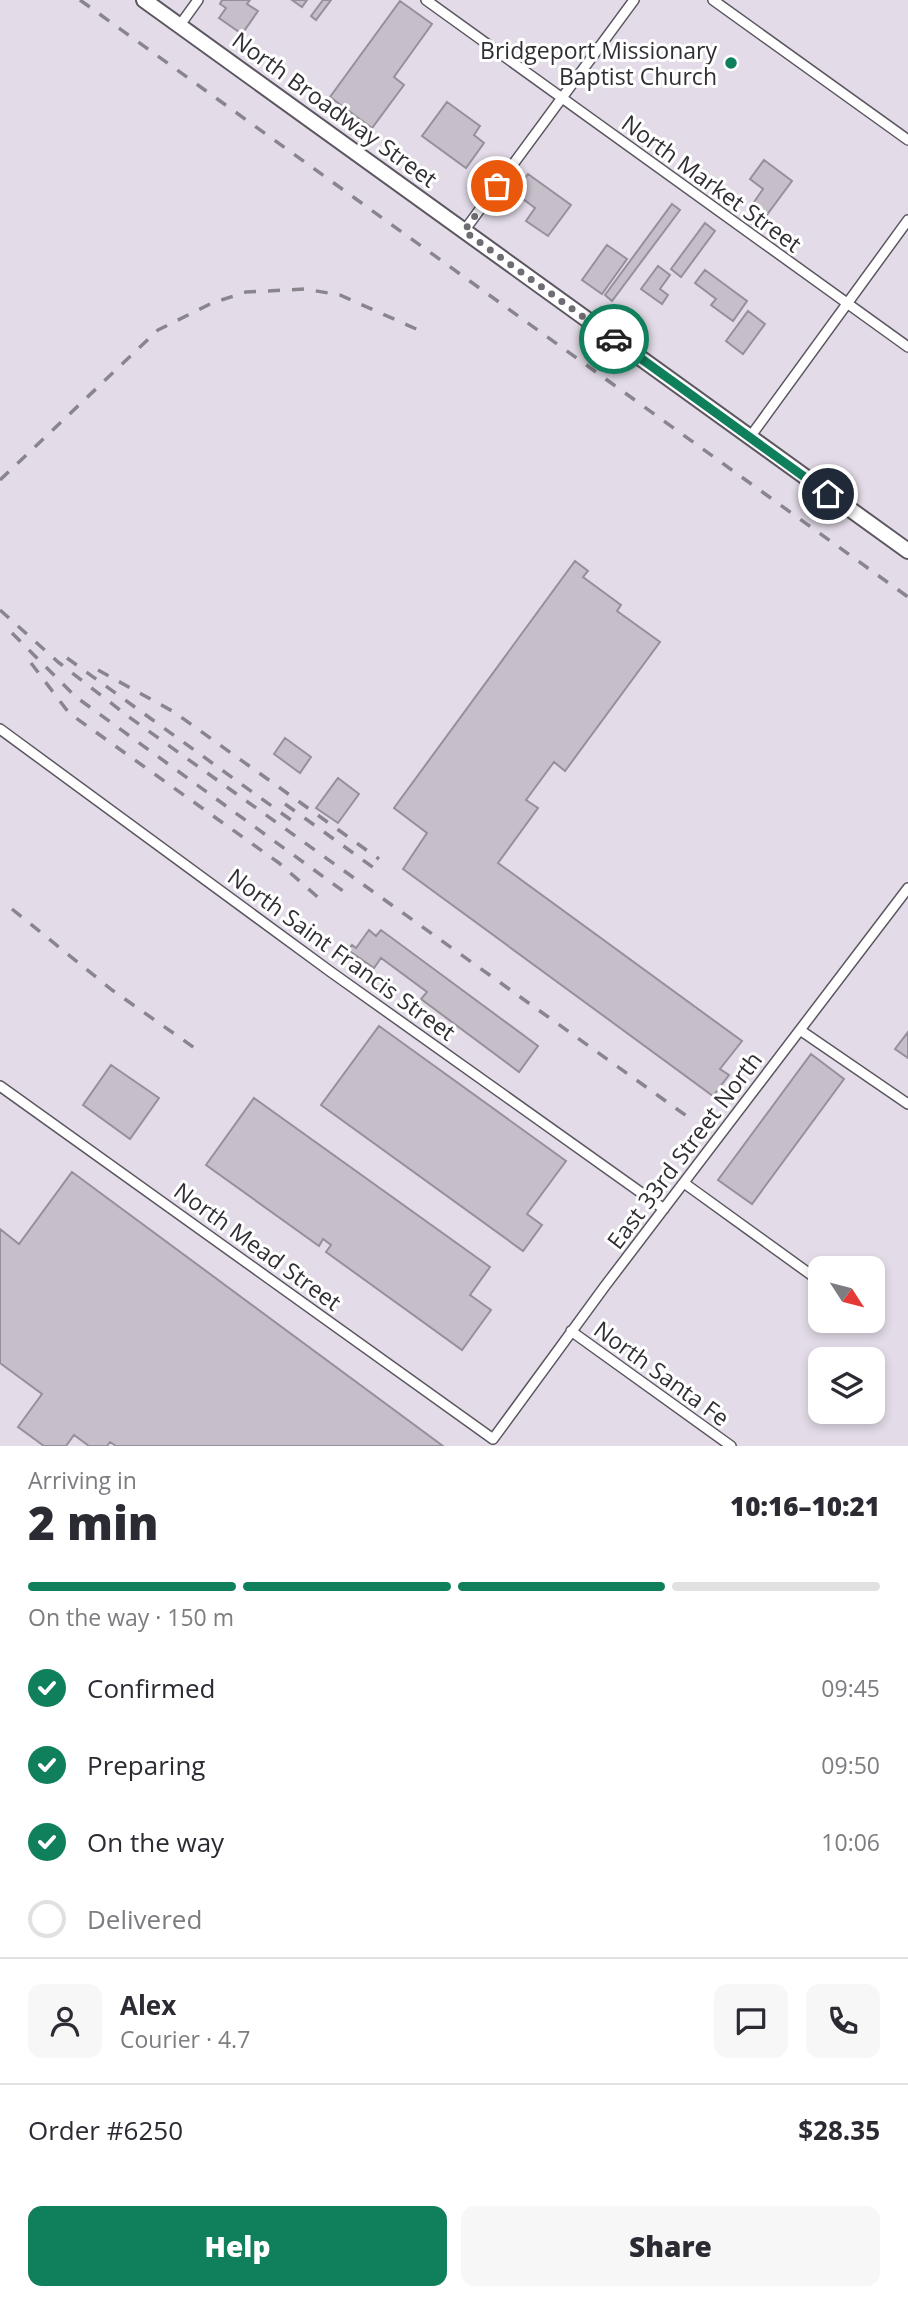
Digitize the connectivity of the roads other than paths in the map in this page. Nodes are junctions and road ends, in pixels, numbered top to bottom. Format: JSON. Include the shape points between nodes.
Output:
{"nodes":[{"id":1,"x":145,"y":0,"type":"edge"},
{"id":2,"x":198,"y":0,"type":"edge"},
{"id":3,"x":426,"y":0,"type":"edge"},
{"id":4,"x":634,"y":0,"type":"edge"},
{"id":5,"x":713,"y":0,"type":"edge"},
{"id":6,"x":180,"y":25,"type":"junction"},
{"id":7,"x":562,"y":97,"type":"junction"},
{"id":8,"x":908,"y":141,"type":"edge"},
{"id":9,"x":908,"y":220,"type":"edge"},
{"id":10,"x":464,"y":231,"type":"junction"},
{"id":11,"x":847,"y":304,"type":"junction"},
{"id":12,"x":908,"y":347,"type":"edge"},
{"id":13,"x":750,"y":437,"type":"junction"},
{"id":14,"x":908,"y":551,"type":"edge"},
{"id":15,"x":0,"y":729,"type":"edge"},
{"id":16,"x":907,"y":892,"type":"edge"},
{"id":17,"x":800,"y":1030,"type":"junction"},
{"id":18,"x":0,"y":1086,"type":"edge"},
{"id":19,"x":908,"y":1104,"type":"edge"},
{"id":20,"x":684,"y":1183,"type":"junction"},
{"id":21,"x":664,"y":1209,"type":"junction"},
{"id":22,"x":808,"y":1273,"type":"edge"},
{"id":23,"x":571,"y":1331,"type":"junction"},
{"id":24,"x":494,"y":1439,"type":"joint"},
{"id":25,"x":731,"y":1446,"type":"edge"}],
"edges":[{"from":1,"to":6,"type":"main road","name":"North Broadway Street"},
{"from":2,"to":6,"type":"street"},
{"from":3,"to":7,"type":"street","name":"North Market Street"},
{"from":4,"to":7,"type":"street"},
{"from":5,"to":8,"type":"street"},
{"from":6,"to":10,"type":"main road","name":"North Broadway Street"},
{"from":7,"to":10,"type":"street"},
{"from":7,"to":11,"type":"street","name":"North Market Street"},
{"from":9,"to":11,"type":"street"},
{"from":10,"to":13,"type":"main road","name":"North Broadway Street"},
{"from":11,"to":12,"type":"street","name":"North Market Street"},
{"from":11,"to":13,"type":"street"},
{"from":13,"to":14,"type":"main road","name":"North Broadway Street"},
{"from":15,"to":21,"type":"street","name":"North Saint Francis Street"},
{"from":16,"to":17,"type":"street","name":"East 33rd Street North"},
{"from":17,"to":19,"type":"street"},
{"from":17,"to":20,"type":"street","name":"East 33rd Street North"},
{"from":18,"to":24,"type":"street","name":"North Mead Street"},
{"from":20,"to":21,"type":"street","name":"East 33rd Street North"},
{"from":20,"to":22,"type":"street"},
{"from":21,"to":23,"type":"street","name":"East 33rd Street North"},
{"from":23,"to":24,"type":"street","name":"East 33rd Street North"},
{"from":23,"to":25,"type":"street","name":"North Santa Fe"}]}
